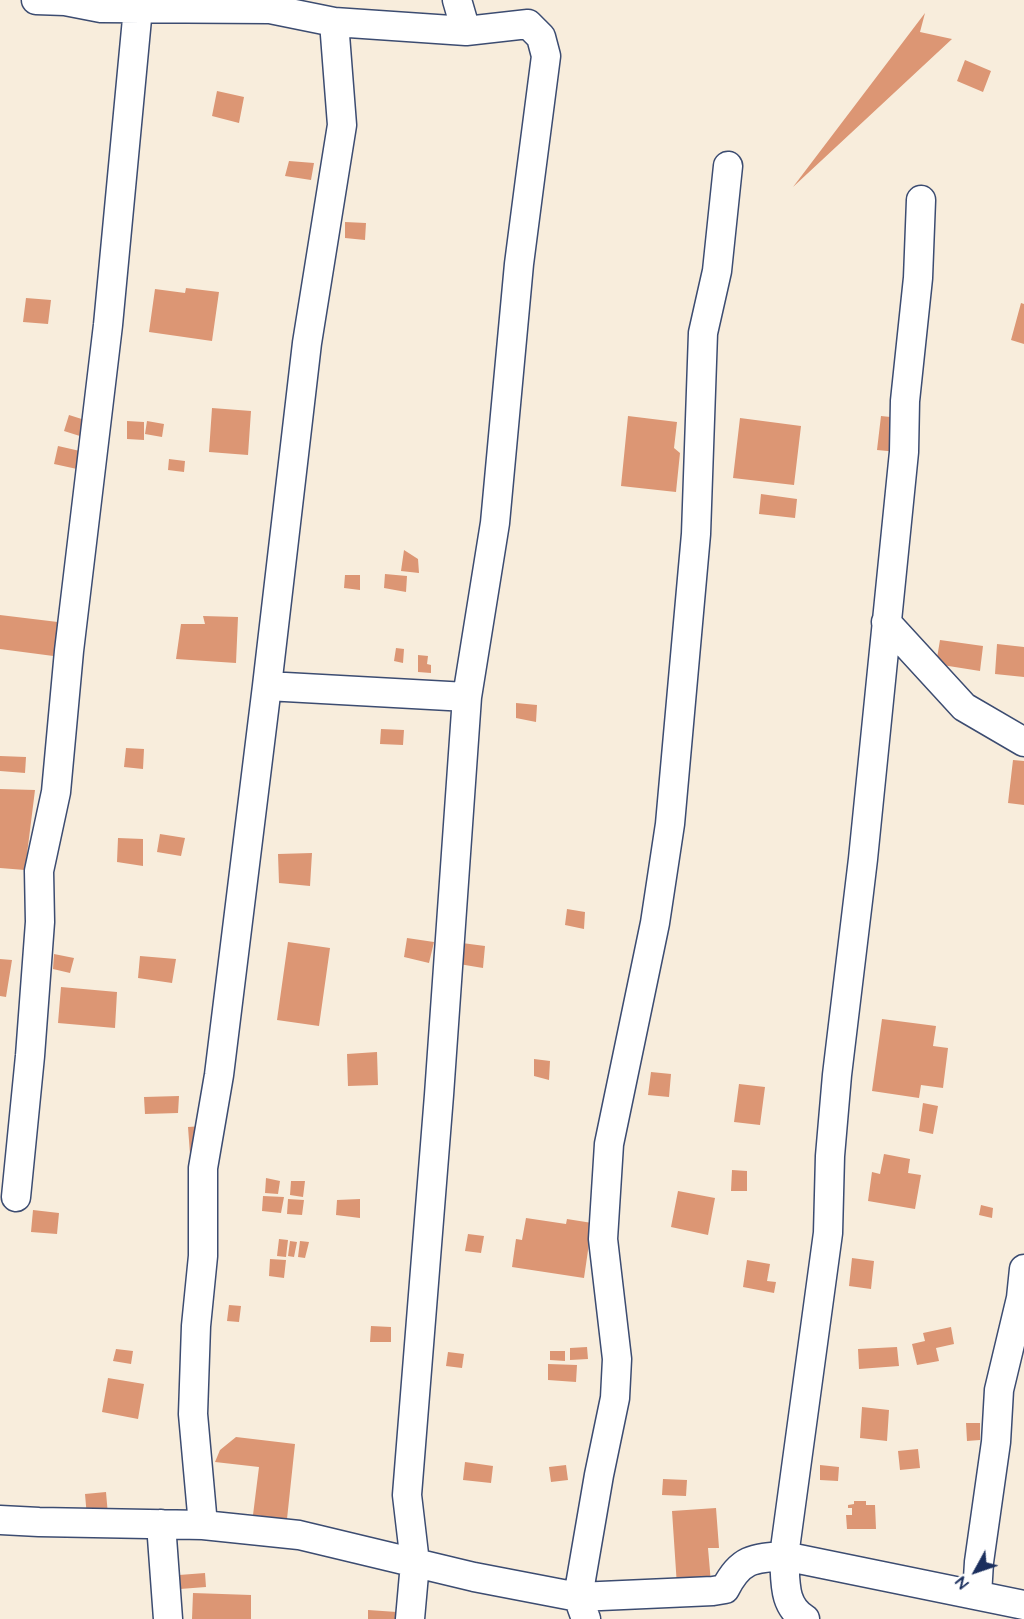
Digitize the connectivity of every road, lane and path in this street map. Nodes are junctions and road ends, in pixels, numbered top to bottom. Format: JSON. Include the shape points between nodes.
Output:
{"nodes":[{"id":1,"x":36,"y":0,"type":"edge"},
{"id":2,"x":457,"y":0,"type":"edge"},
{"id":3,"x":65,"y":1,"type":"edge"},
{"id":4,"x":269,"y":5,"type":"edge"},
{"id":5,"x":138,"y":8,"type":"junction"},
{"id":6,"x":334,"y":22,"type":"junction"},
{"id":7,"x":466,"y":31,"type":"junction"},
{"id":8,"x":728,"y":166,"type":"dead end"},
{"id":9,"x":921,"y":200,"type":"dead end"},
{"id":10,"x":886,"y":622,"type":"junction"},
{"id":11,"x":267,"y":686,"type":"junction"},
{"id":12,"x":467,"y":697,"type":"junction"},
{"id":13,"x":1024,"y":742,"type":"edge"},
{"id":14,"x":16,"y":1197,"type":"dead end"},
{"id":15,"x":1024,"y":1269,"type":"edge"},
{"id":16,"x":0,"y":1520,"type":"edge"},
{"id":17,"x":161,"y":1524,"type":"junction"},
{"id":18,"x":203,"y":1525,"type":"junction"},
{"id":19,"x":784,"y":1556,"type":"junction"},
{"id":20,"x":415,"y":1563,"type":"junction"},
{"id":21,"x":977,"y":1594,"type":"junction"},
{"id":22,"x":1024,"y":1605,"type":"edge"},
{"id":23,"x":582,"y":1608,"type":"edge"},
{"id":24,"x":168,"y":1619,"type":"edge"},
{"id":25,"x":410,"y":1619,"type":"edge"},
{"id":26,"x":805,"y":1619,"type":"edge"}],
"edges":[{"from":1,"to":3,"type":"street"},
{"from":2,"to":7,"type":"street"},
{"from":3,"to":5,"type":"street","via":[[101,8]]},
{"from":4,"to":5,"type":"street"},
{"from":4,"to":6,"type":"street"},
{"from":5,"to":14,"type":"street","via":[[108,325],[56,792],[39,871],[40,922]]},
{"from":6,"to":7,"type":"street"},
{"from":6,"to":11,"type":"street","via":[[342,125],[307,344]]},
{"from":7,"to":12,"type":"street","via":[[528,24],[541,38],[546,56],[519,264],[495,523]]},
{"from":8,"to":23,"type":"street","via":[[717,271],[703,333],[696,534],[670,824],[655,923],[609,1144],[603,1239],[617,1359],[615,1398],[599,1475]]},
{"from":9,"to":10,"type":"street","via":[[904,452]]},
{"from":10,"to":13,"type":"street","via":[[964,706]]},
{"from":10,"to":19,"type":"street","via":[[837,1075],[828,1233]]},
{"from":11,"to":12,"type":"street"},
{"from":11,"to":18,"type":"street","via":[[219,1075],[203,1168],[203,1257],[193,1414]]},
{"from":12,"to":20,"type":"street","via":[[407,1495]]},
{"from":15,"to":21,"type":"street","via":[[1022,1298],[999,1390]]},
{"from":16,"to":17,"type":"street"},
{"from":17,"to":18,"type":"street"},
{"from":17,"to":24,"type":"street"},
{"from":18,"to":20,"type":"street","via":[[298,1535]]},
{"from":19,"to":21,"type":"street"},
{"from":19,"to":23,"type":"street","via":[[749,1560],[731,1577],[725,1589]]},
{"from":19,"to":26,"type":"street","via":[[788,1598],[792,1608]]},
{"from":20,"to":23,"type":"street"},
{"from":20,"to":25,"type":"street"},
{"from":21,"to":22,"type":"street"}]}
